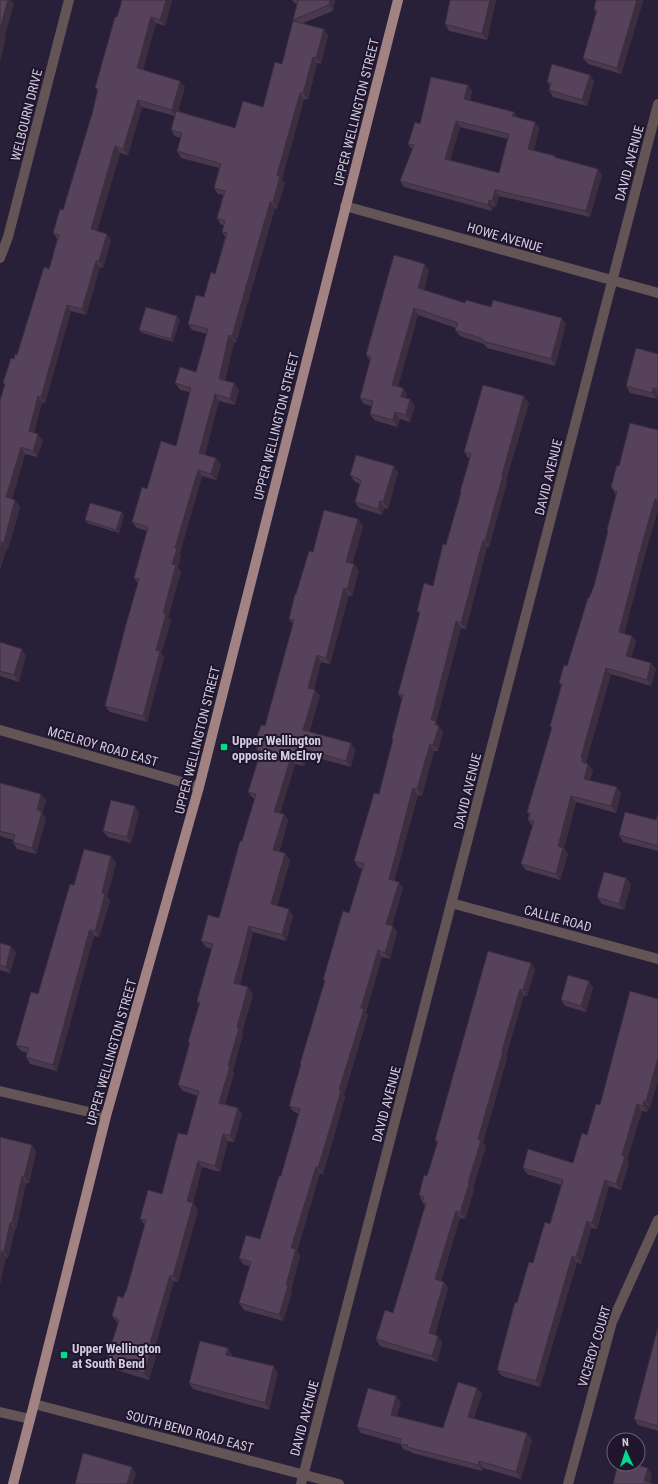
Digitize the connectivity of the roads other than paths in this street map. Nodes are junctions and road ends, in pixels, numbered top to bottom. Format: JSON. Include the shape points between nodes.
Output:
{"nodes":[{"id":1,"x":69,"y":0,"type":"edge"},
{"id":2,"x":398,"y":0,"type":"edge"},
{"id":3,"x":658,"y":104,"type":"edge"},
{"id":4,"x":345,"y":206,"type":"junction"},
{"id":5,"x":0,"y":258,"type":"edge"},
{"id":6,"x":612,"y":280,"type":"junction"},
{"id":7,"x":658,"y":293,"type":"edge"},
{"id":8,"x":0,"y":730,"type":"edge"},
{"id":9,"x":199,"y":787,"type":"junction"},
{"id":10,"x":451,"y":903,"type":"junction"},
{"id":11,"x":658,"y":959,"type":"edge"},
{"id":12,"x":0,"y":1091,"type":"edge"},
{"id":13,"x":106,"y":1116,"type":"junction"},
{"id":14,"x":658,"y":1220,"type":"edge"},
{"id":15,"x":34,"y":1404,"type":"junction"},
{"id":16,"x":0,"y":1412,"type":"edge"},
{"id":17,"x":30,"y":1419,"type":"junction"},
{"id":18,"x":302,"y":1479,"type":"edge"},
{"id":19,"x":13,"y":1484,"type":"edge"},
{"id":20,"x":339,"y":1484,"type":"edge"},
{"id":21,"x":568,"y":1484,"type":"edge"}],
"edges":[{"from":1,"to":5,"type":"street","name":"WELBOURN DRIVE","via":[[8,237]]},
{"from":2,"to":4,"type":"main road","name":"UPPER WELLINGTON STREET"},
{"from":3,"to":6,"type":"street","name":"DAVID AVENUE"},
{"from":4,"to":6,"type":"street","name":"HOWE AVENUE"},
{"from":4,"to":9,"type":"main road","name":"UPPER WELLINGTON STREET"},
{"from":6,"to":7,"type":"street","name":"HOWE AVENUE"},
{"from":6,"to":10,"type":"street","name":"DAVID AVENUE"},
{"from":8,"to":9,"type":"street","name":"MCELROY ROAD EAST"},
{"from":9,"to":13,"type":"main road","name":"UPPER WELLINGTON STREET"},
{"from":10,"to":11,"type":"street","name":"CALLIE ROAD"},
{"from":10,"to":18,"type":"street","name":"DAVID AVENUE"},
{"from":12,"to":13,"type":"street"},
{"from":13,"to":15,"type":"main road","name":"UPPER WELLINGTON STREET"},
{"from":14,"to":21,"type":"street","name":"VICEROY COURT","via":[[612,1322]]},
{"from":15,"to":17,"type":"main road","name":"UPPER WELLINGTON STREET"},
{"from":15,"to":18,"type":"street","name":"SOUTH BEND ROAD EAST"},
{"from":16,"to":17,"type":"street"},
{"from":17,"to":19,"type":"main road","name":"UPPER WELLINGTON STREET"},
{"from":18,"to":20,"type":"street","name":"SOUTH BEND ROAD EAST"}]}
